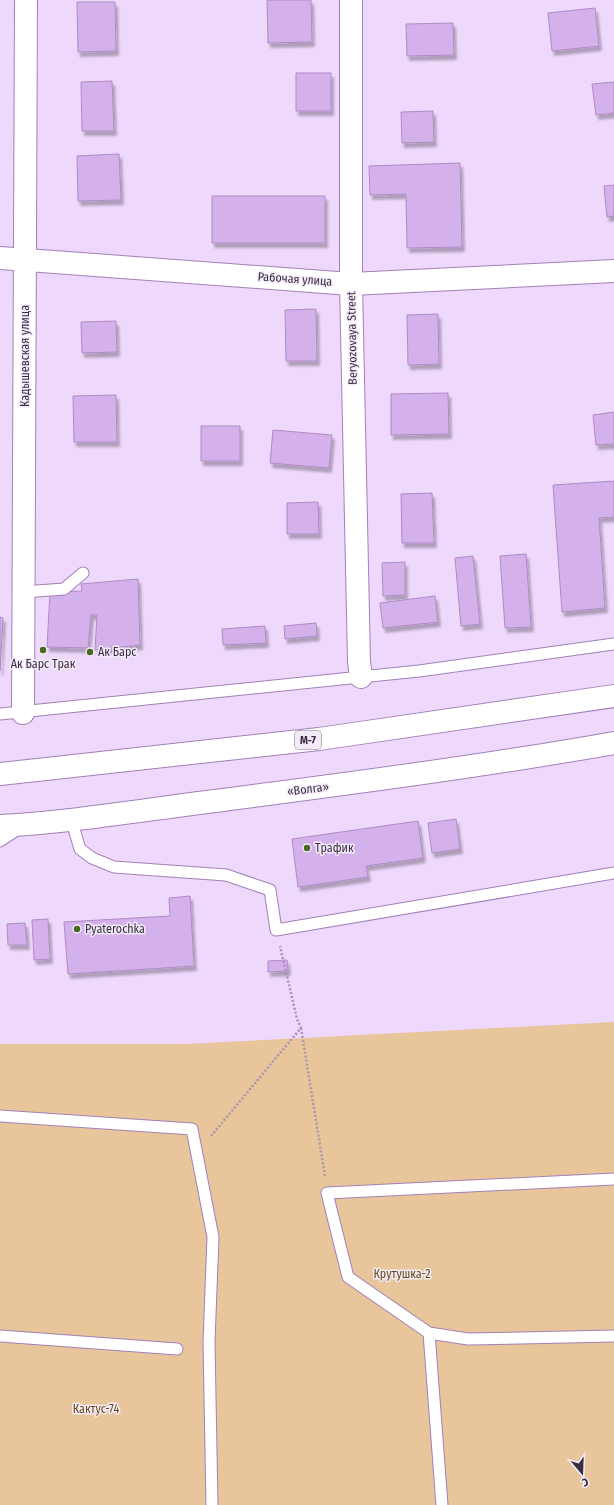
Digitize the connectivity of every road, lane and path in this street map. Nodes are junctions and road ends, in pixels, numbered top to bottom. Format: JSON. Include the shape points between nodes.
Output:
{"nodes":[{"id":1,"x":26,"y":0,"type":"edge"},
{"id":2,"x":351,"y":0,"type":"edge"},
{"id":3,"x":0,"y":258,"type":"edge"},
{"id":4,"x":26,"y":259,"type":"junction"},
{"id":5,"x":614,"y":271,"type":"edge"},
{"id":6,"x":351,"y":284,"type":"junction"},
{"id":7,"x":83,"y":573,"type":"dead end"},
{"id":8,"x":24,"y":592,"type":"junction"},
{"id":9,"x":614,"y":644,"type":"edge"},
{"id":10,"x":361,"y":677,"type":"junction"},
{"id":11,"x":614,"y":696,"type":"edge"},
{"id":12,"x":23,"y":713,"type":"junction"},
{"id":13,"x":0,"y":714,"type":"edge"},
{"id":14,"x":614,"y":743,"type":"edge"},
{"id":15,"x":0,"y":774,"type":"edge"},
{"id":16,"x":71,"y":820,"type":"junction"},
{"id":17,"x":25,"y":825,"type":"junction"},
{"id":18,"x":0,"y":826,"type":"edge"},
{"id":19,"x":0,"y":841,"type":"edge"},
{"id":20,"x":614,"y":873,"type":"edge"},
{"id":21,"x":276,"y":930,"type":"junction"},
{"id":22,"x":301,"y":1028,"type":"junction"},
{"id":23,"x":0,"y":1116,"type":"edge"},
{"id":24,"x":196,"y":1153,"type":"junction"},
{"id":25,"x":614,"y":1179,"type":"edge"},
{"id":26,"x":327,"y":1193,"type":"junction"},
{"id":27,"x":429,"y":1333,"type":"junction"},
{"id":28,"x":0,"y":1336,"type":"edge"},
{"id":29,"x":614,"y":1336,"type":"edge"},
{"id":30,"x":176,"y":1349,"type":"dead end"},
{"id":31,"x":212,"y":1505,"type":"edge"},
{"id":32,"x":442,"y":1505,"type":"edge"}],
"edges":[{"from":1,"to":4,"type":"main road","name":"Кадышевская улица"},
{"from":2,"to":6,"type":"main road","name":"Beryozovaya Street"},
{"from":3,"to":4,"type":"main road","name":"Рабочая улица"},
{"from":4,"to":6,"type":"main road","name":"Рабочая улица"},
{"from":4,"to":8,"type":"main road","name":"Кадышевская улица"},
{"from":5,"to":6,"type":"main road","name":"Рабочая улица"},
{"from":6,"to":10,"type":"main road","name":"Beryozovaya Street"},
{"from":7,"to":8,"type":"lane","via":[[64,589]]},
{"from":8,"to":12,"type":"main road","name":"Кадышевская улица"},
{"from":9,"to":10,"type":"lane"},
{"from":10,"to":12,"type":"lane"},
{"from":11,"to":15,"type":"main road","number":"М-7","via":[[318,739]]},
{"from":12,"to":13,"type":"lane"},
{"from":14,"to":16,"type":"main road","name":"«Волга»","via":[[500,762]]},
{"from":16,"to":17,"type":"main road","name":"«Волга»"},
{"from":16,"to":21,"type":"lane","via":[[80,849],[92,858],[114,867],[226,875],[270,890]]},
{"from":17,"to":18,"type":"main road","name":"«Волга»"},
{"from":17,"to":19,"type":"lane"},
{"from":20,"to":21,"type":"lane"},
{"from":21,"to":22,"type":"path"},
{"from":22,"to":24,"type":"path"},
{"from":22,"to":26,"type":"path"},
{"from":23,"to":24,"type":"lane","via":[[192,1129]]},
{"from":24,"to":31,"type":"lane","via":[[213,1237],[209,1342]]},
{"from":25,"to":26,"type":"lane"},
{"from":26,"to":27,"type":"lane","via":[[348,1276]]},
{"from":27,"to":29,"type":"lane","via":[[468,1339]]},
{"from":27,"to":32,"type":"lane"},
{"from":28,"to":30,"type":"lane"}]}
